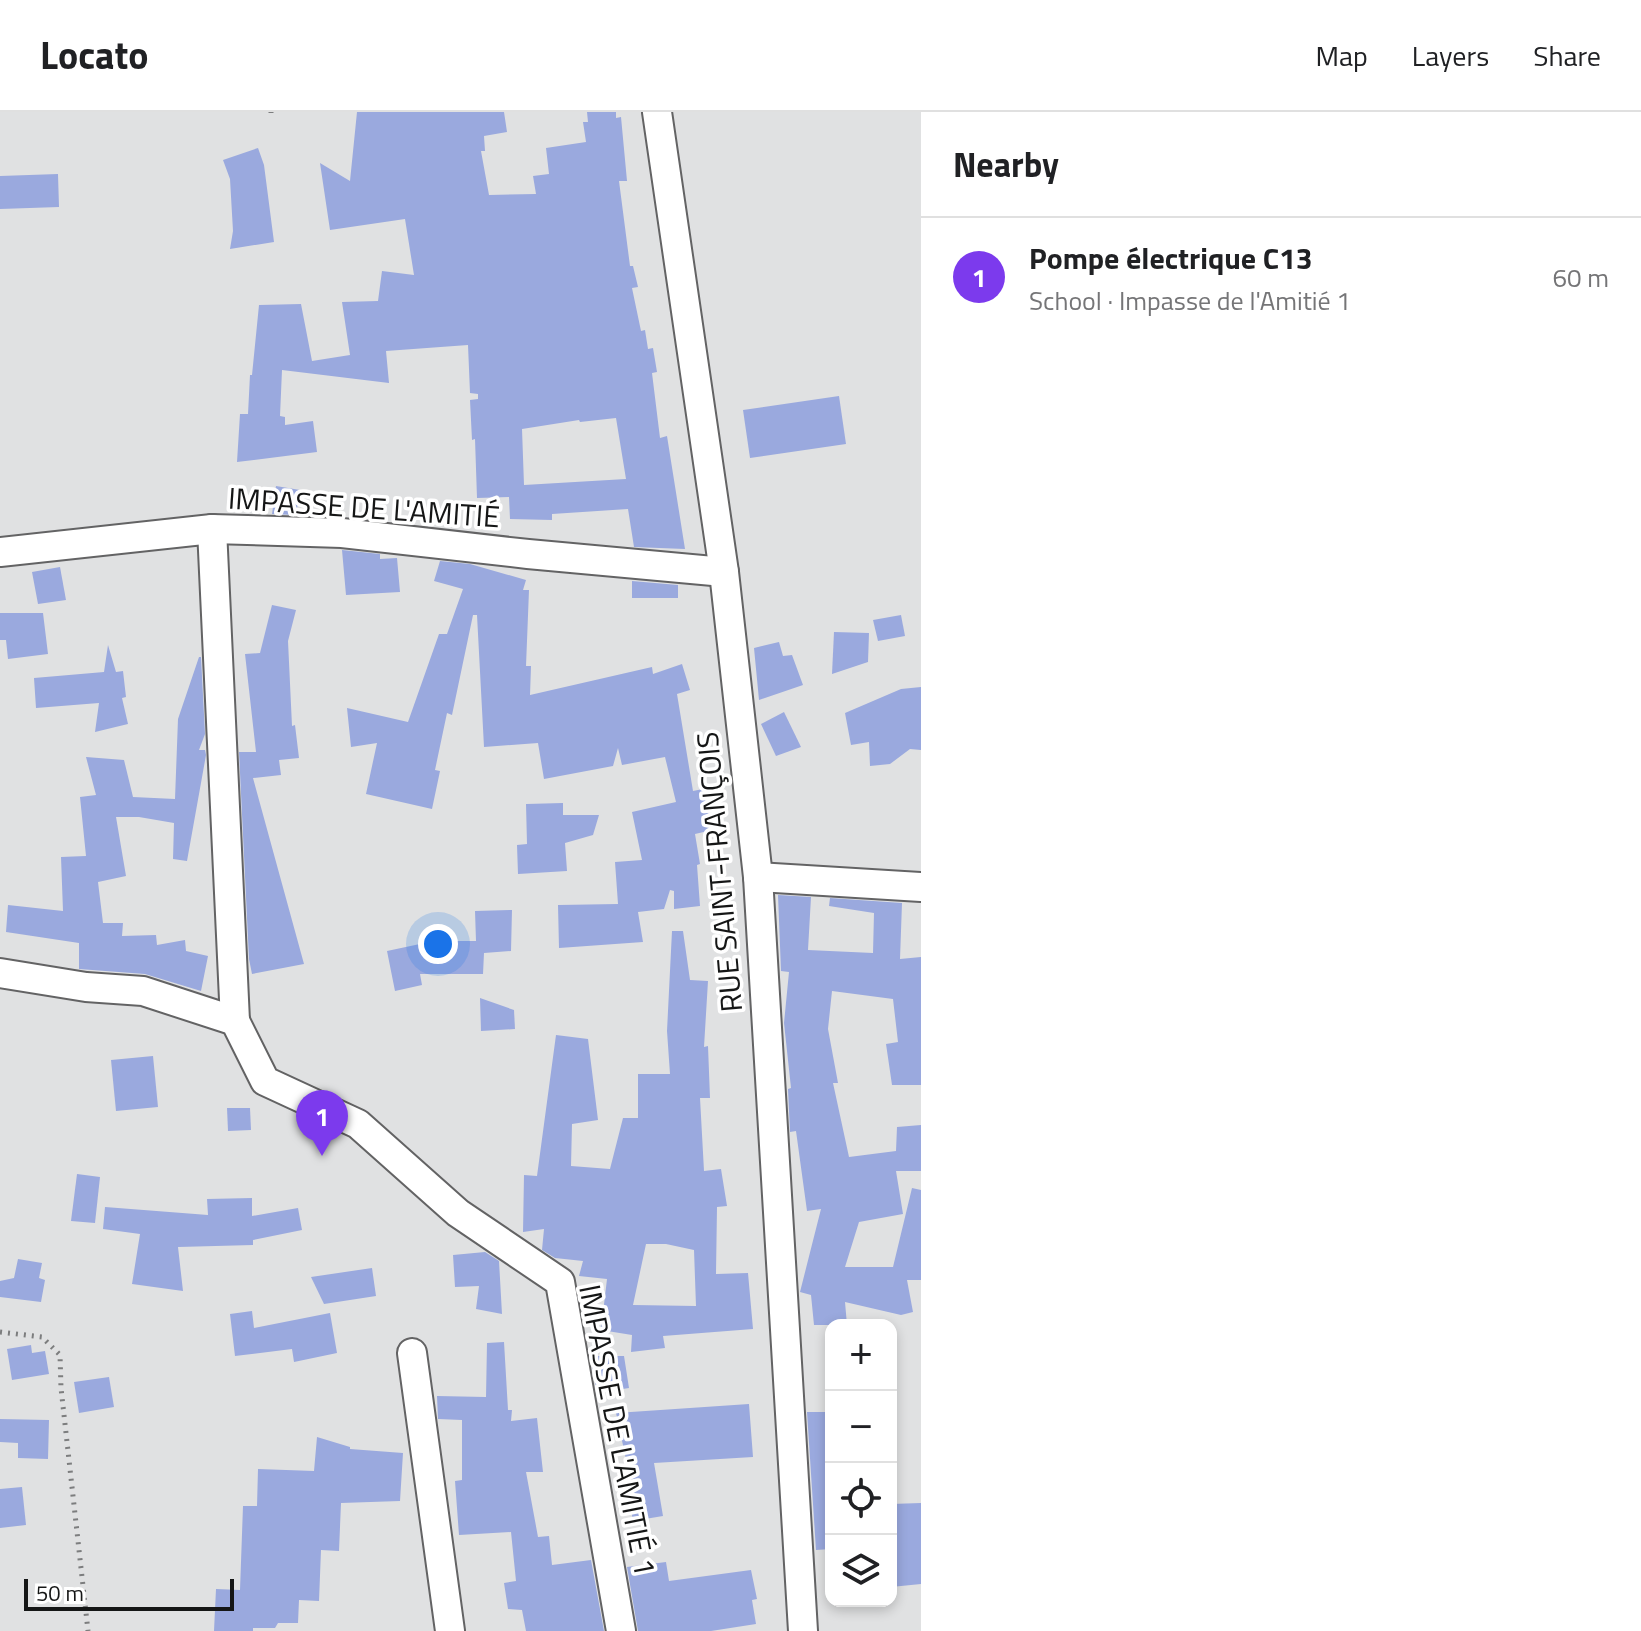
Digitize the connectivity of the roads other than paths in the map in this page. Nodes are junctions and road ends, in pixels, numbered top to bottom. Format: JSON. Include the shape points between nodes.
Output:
{"nodes":[{"id":1,"x":657,"y":112,"type":"edge"},
{"id":2,"x":212,"y":529,"type":"junction"},
{"id":3,"x":0,"y":552,"type":"edge"},
{"id":4,"x":724,"y":572,"type":"junction"},
{"id":5,"x":758,"y":877,"type":"junction"},
{"id":6,"x":921,"y":887,"type":"edge"},
{"id":7,"x":0,"y":973,"type":"edge"},
{"id":8,"x":235,"y":1021,"type":"junction"},
{"id":9,"x":412,"y":1353,"type":"dead end"},
{"id":10,"x":450,"y":1631,"type":"edge"},
{"id":11,"x":621,"y":1631,"type":"edge"},
{"id":12,"x":803,"y":1631,"type":"edge"}],
"edges":[{"from":1,"to":4,"type":"street","name":"RUE SAINT-FRANÇOIS"},
{"from":2,"to":3,"type":"street","name":"IMPASSE DE L'AMITIÉ"},
{"from":2,"to":4,"type":"street","name":"IMPASSE DE L'AMITIÉ","via":[[342,533]]},
{"from":2,"to":8,"type":"street"},
{"from":4,"to":5,"type":"street","name":"RUE SAINT-FRANÇOIS"},
{"from":5,"to":6,"type":"street"},
{"from":5,"to":12,"type":"street","name":"RUE SAINT-FRANÇOIS"},
{"from":7,"to":8,"type":"street","via":[[143,991]]},
{"from":8,"to":11,"type":"street","name":"IMPASSE DE L'AMITIÉ 1","via":[[265,1081],[358,1124],[458,1213],[560,1282]]},
{"from":9,"to":10,"type":"street"}]}
